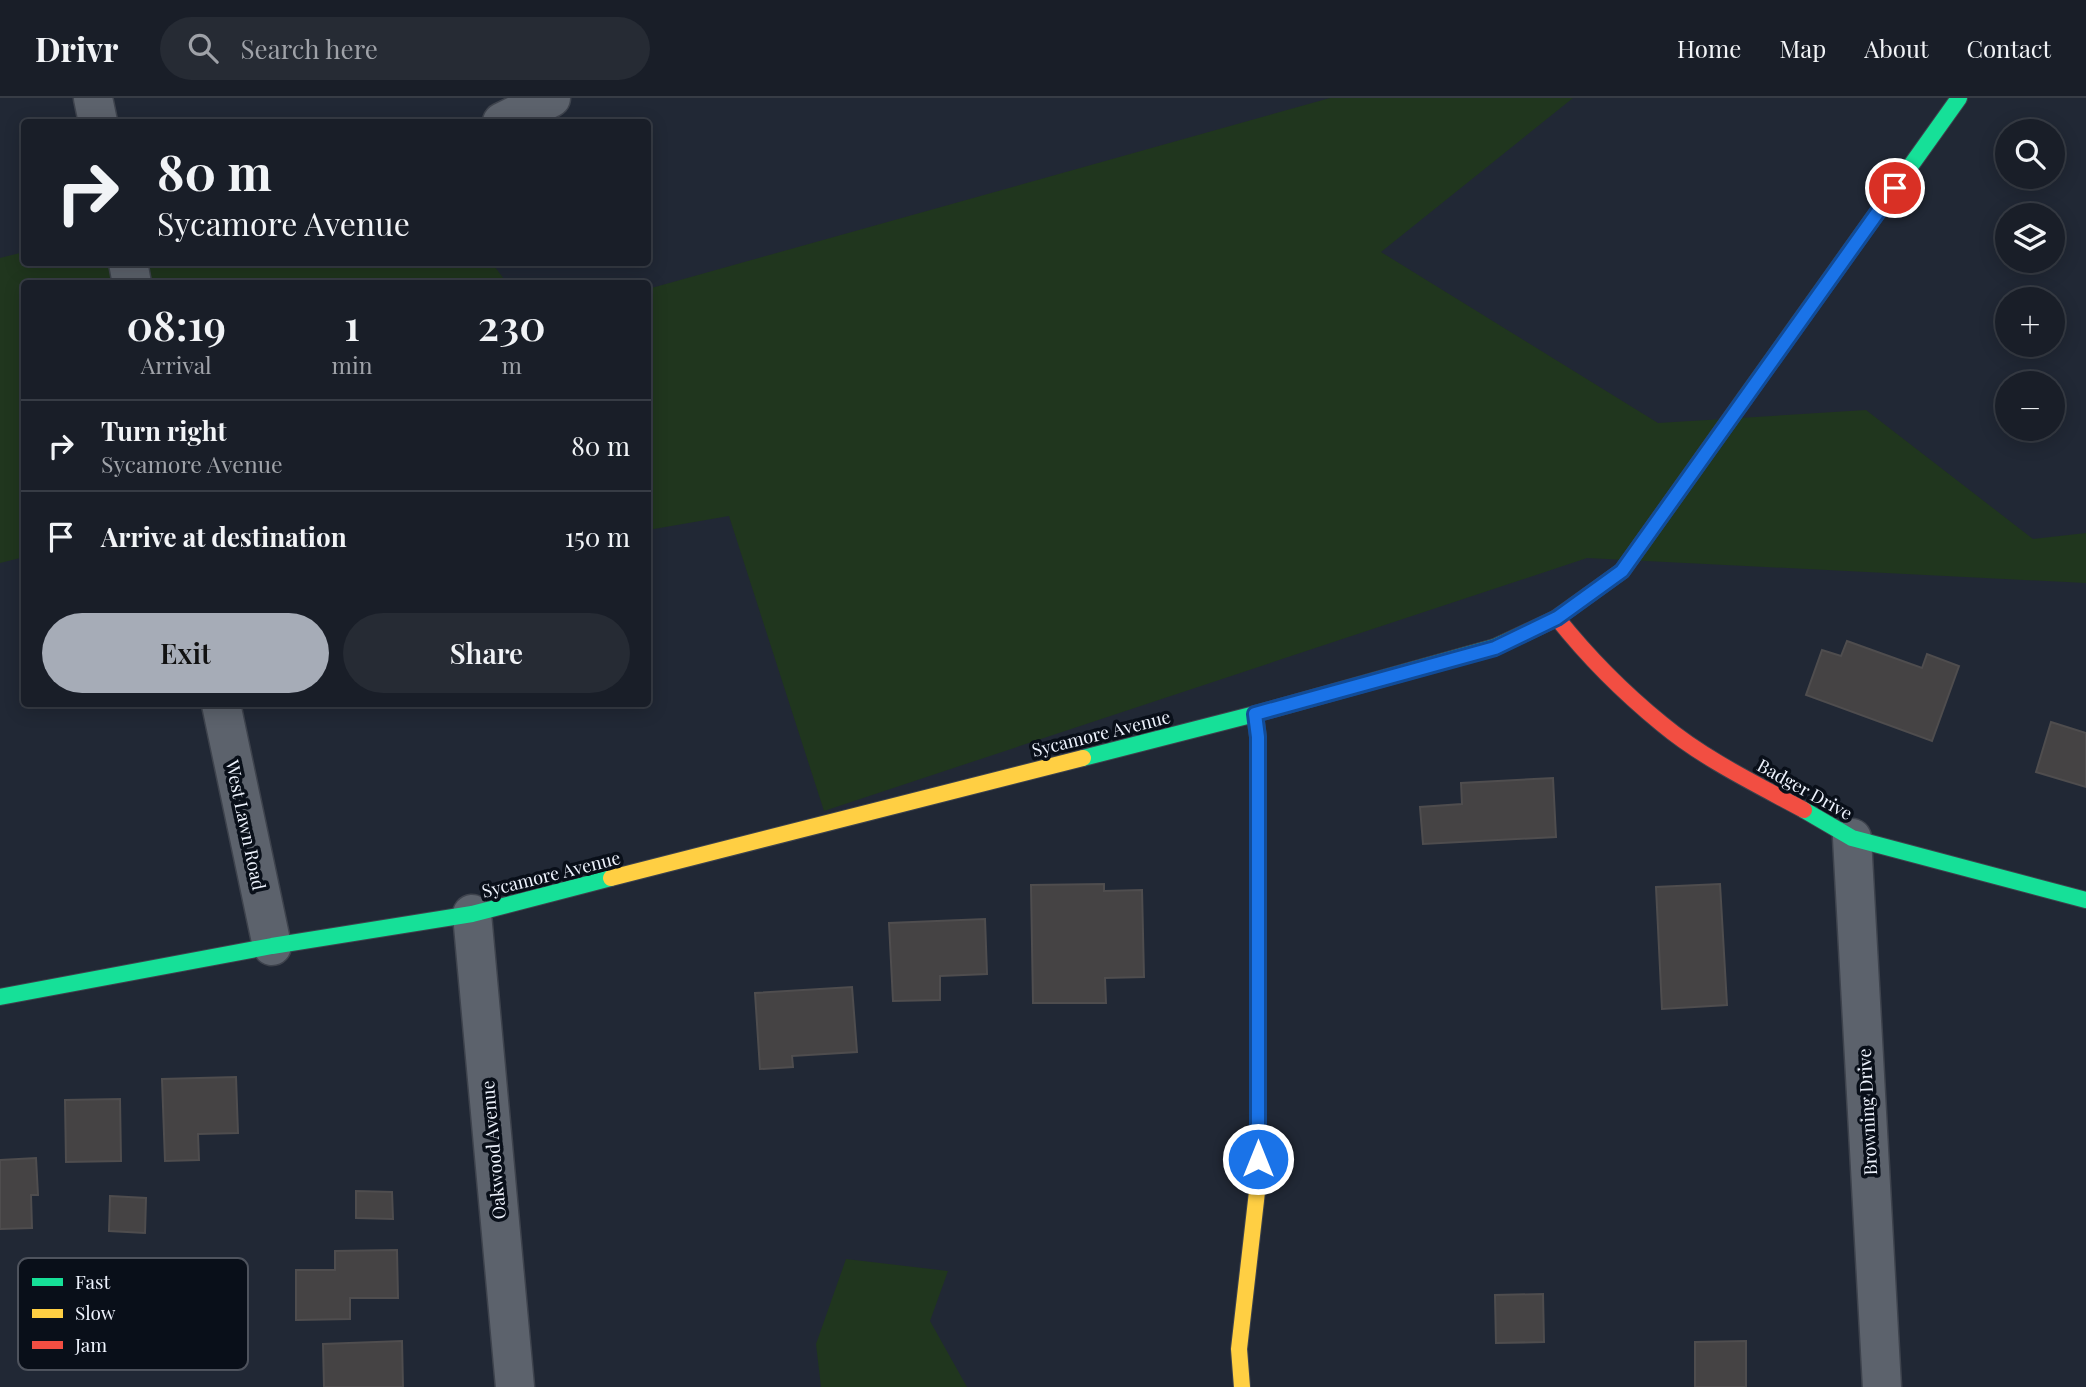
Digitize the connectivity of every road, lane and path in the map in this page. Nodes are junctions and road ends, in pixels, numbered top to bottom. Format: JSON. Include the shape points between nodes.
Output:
{"nodes":[{"id":1,"x":93,"y":98,"type":"edge"},
{"id":2,"x":551,"y":98,"type":"edge"},
{"id":3,"x":1959,"y":98,"type":"edge"},
{"id":4,"x":98,"y":119,"type":"edge"},
{"id":5,"x":508,"y":119,"type":"edge"},
{"id":6,"x":1557,"y":618,"type":"junction"},
{"id":7,"x":222,"y":707,"type":"edge"},
{"id":8,"x":1255,"y":714,"type":"junction"},
{"id":9,"x":1852,"y":838,"type":"junction"},
{"id":10,"x":2086,"y":900,"type":"edge"},
{"id":11,"x":472,"y":914,"type":"junction"},
{"id":12,"x":272,"y":946,"type":"junction"},
{"id":13,"x":0,"y":998,"type":"edge"},
{"id":14,"x":514,"y":1387,"type":"edge"},
{"id":15,"x":1242,"y":1387,"type":"edge"},
{"id":16,"x":1882,"y":1387,"type":"edge"}],
"edges":[{"from":1,"to":4,"type":"street"},
{"from":2,"to":5,"type":"street"},
{"from":3,"to":6,"type":"street","name":"Sycamore Avenue","via":[[1622,571]]},
{"from":6,"to":8,"type":"street","name":"Sycamore Avenue","via":[[1495,648]]},
{"from":6,"to":9,"type":"street","name":"Badger Drive","via":[[1586,653],[1663,725]]},
{"from":7,"to":12,"type":"street","name":"West Lawn Road"},
{"from":8,"to":11,"type":"street","name":"Sycamore Avenue"},
{"from":8,"to":15,"type":"street","via":[[1258,1183],[1239,1349]]},
{"from":9,"to":10,"type":"street","name":"Badger Drive"},
{"from":9,"to":16,"type":"street","name":"Browning Drive"},
{"from":11,"to":12,"type":"street","name":"Sycamore Avenue"},
{"from":11,"to":14,"type":"street","name":"Oakwood Avenue"},
{"from":12,"to":13,"type":"street","name":"Sycamore Avenue"}]}
